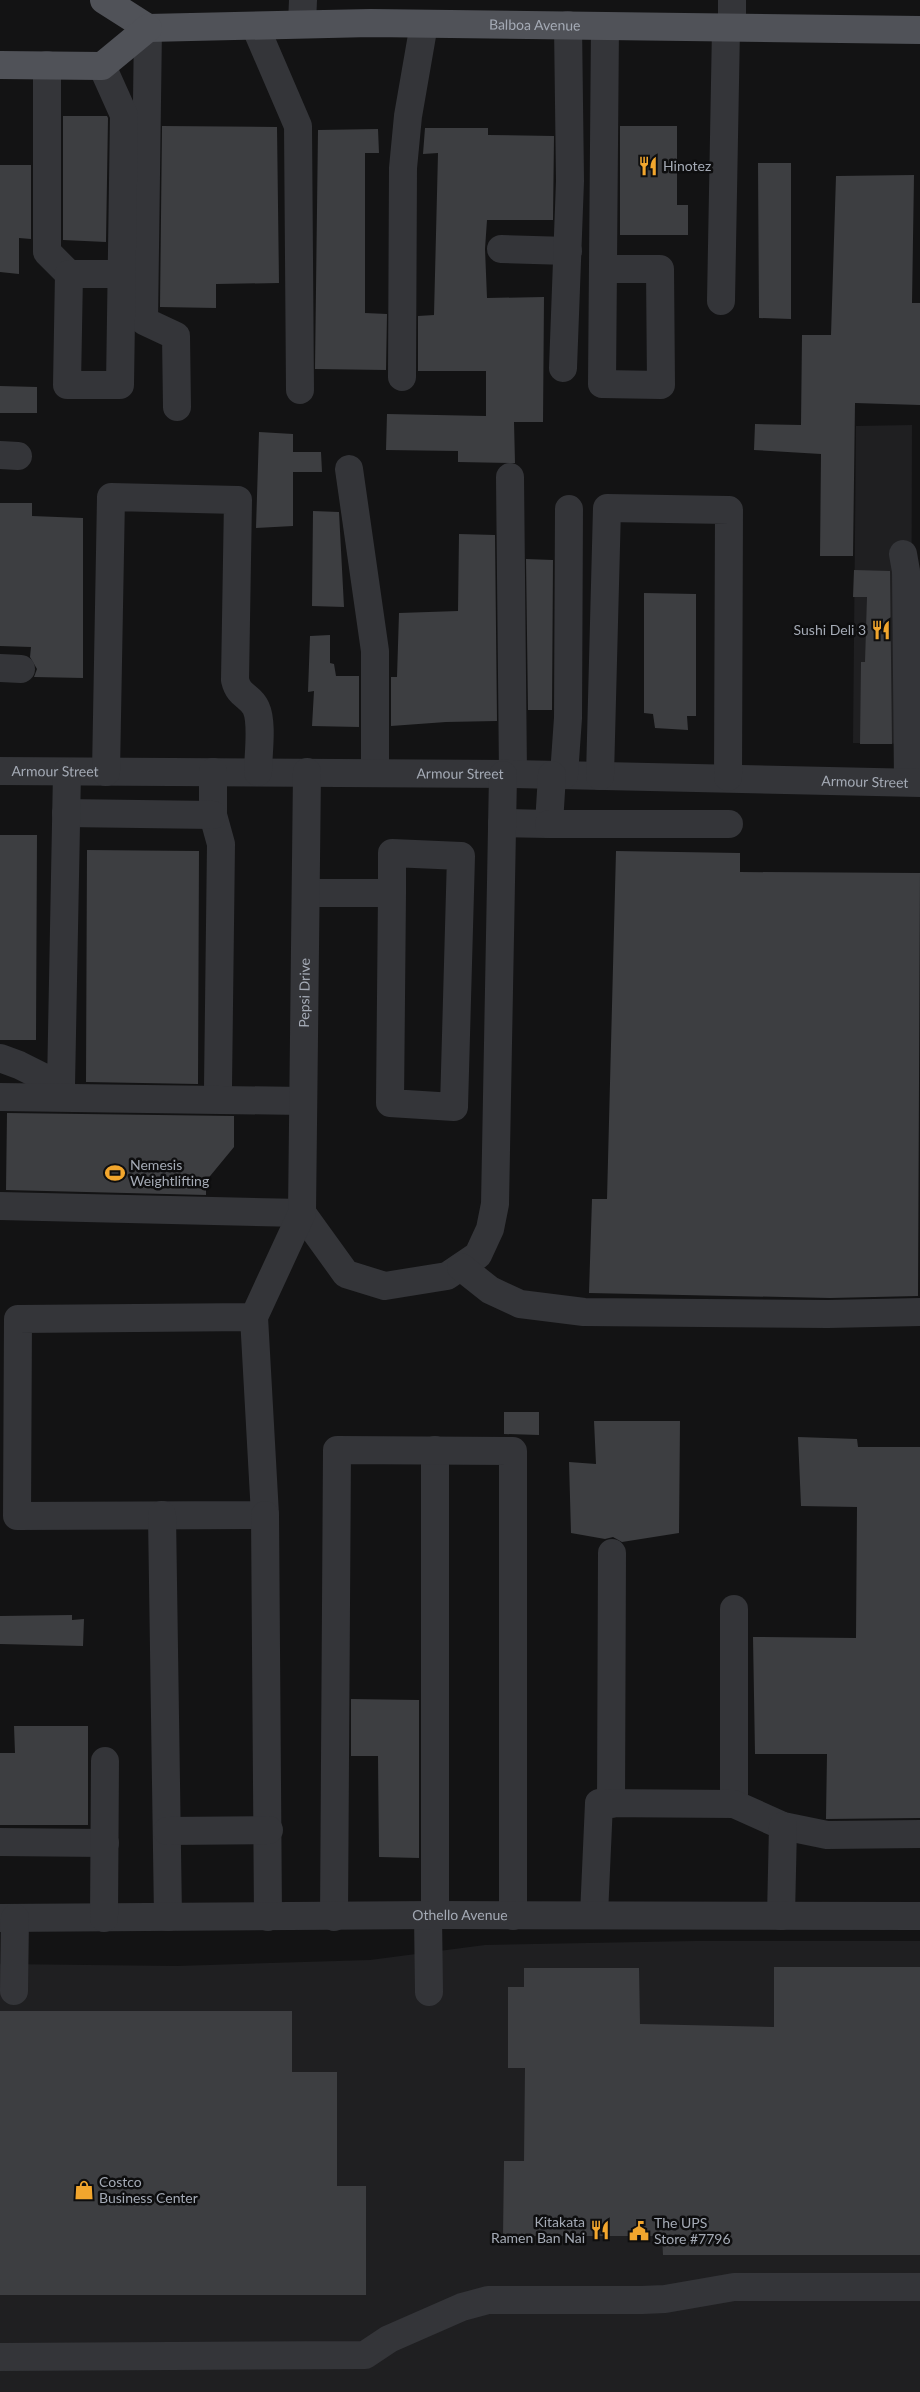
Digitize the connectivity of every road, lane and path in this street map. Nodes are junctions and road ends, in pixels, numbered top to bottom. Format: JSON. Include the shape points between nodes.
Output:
{"nodes":[{"id":1,"x":104,"y":0,"type":"edge"},
{"id":2,"x":732,"y":0,"type":"edge"},
{"id":3,"x":303,"y":12,"type":"edge"},
{"id":4,"x":424,"y":24,"type":"junction"},
{"id":5,"x":568,"y":25,"type":"junction"},
{"id":6,"x":255,"y":26,"type":"junction"},
{"id":7,"x":605,"y":26,"type":"junction"},
{"id":8,"x":148,"y":28,"type":"junction"},
{"id":9,"x":729,"y":28,"type":"junction"},
{"id":10,"x":920,"y":30,"type":"edge"},
{"id":11,"x":0,"y":65,"type":"edge"},
{"id":12,"x":47,"y":66,"type":"junction"},
{"id":13,"x":102,"y":66,"type":"junction"},
{"id":14,"x":501,"y":249,"type":"dead end"},
{"id":15,"x":568,"y":251,"type":"junction"},
{"id":16,"x":604,"y":269,"type":"dead end"},
{"id":17,"x":69,"y":274,"type":"junction"},
{"id":18,"x":122,"y":274,"type":"junction"},
{"id":19,"x":721,"y":301,"type":"dead end"},
{"id":20,"x":563,"y":368,"type":"dead end"},
{"id":21,"x":402,"y":377,"type":"dead end"},
{"id":22,"x":300,"y":390,"type":"dead end"},
{"id":23,"x":177,"y":407,"type":"dead end"},
{"id":24,"x":349,"y":469,"type":"dead end"},
{"id":25,"x":510,"y":477,"type":"dead end"},
{"id":26,"x":570,"y":509,"type":"dead end"},
{"id":27,"x":903,"y":554,"type":"dead end"},
{"id":28,"x":0,"y":771,"type":"edge"},
{"id":29,"x":67,"y":772,"type":"junction"},
{"id":30,"x":106,"y":772,"type":"junction"},
{"id":31,"x":213,"y":772,"type":"junction"},
{"id":32,"x":258,"y":772,"type":"junction"},
{"id":33,"x":307,"y":772,"type":"junction"},
{"id":34,"x":374,"y":773,"type":"junction"},
{"id":35,"x":508,"y":774,"type":"junction"},
{"id":36,"x":558,"y":775,"type":"junction"},
{"id":37,"x":600,"y":776,"type":"junction"},
{"id":38,"x":728,"y":777,"type":"junction"},
{"id":39,"x":914,"y":782,"type":"edge"},
{"id":40,"x":66,"y":813,"type":"junction"},
{"id":41,"x":213,"y":815,"type":"junction"},
{"id":42,"x":502,"y":823,"type":"junction"},
{"id":43,"x":549,"y":824,"type":"junction"},
{"id":44,"x":729,"y":824,"type":"dead end"},
{"id":45,"x":306,"y":893,"type":"junction"},
{"id":46,"x":392,"y":893,"type":"junction"},
{"id":47,"x":0,"y":1058,"type":"edge"},
{"id":48,"x":61,"y":1086,"type":"junction"},
{"id":49,"x":218,"y":1087,"type":"junction"},
{"id":50,"x":304,"y":1095,"type":"junction"},
{"id":51,"x":0,"y":1097,"type":"edge"},
{"id":52,"x":0,"y":1206,"type":"edge"},
{"id":53,"x":302,"y":1213,"type":"junction"},
{"id":54,"x":461,"y":1266,"type":"junction"},
{"id":55,"x":920,"y":1312,"type":"edge"},
{"id":56,"x":254,"y":1317,"type":"junction"},
{"id":57,"x":435,"y":1450,"type":"junction"},
{"id":58,"x":162,"y":1515,"type":"junction"},
{"id":59,"x":265,"y":1515,"type":"junction"},
{"id":60,"x":612,"y":1553,"type":"dead end"},
{"id":61,"x":734,"y":1608,"type":"dead end"},
{"id":62,"x":105,"y":1762,"type":"dead end"},
{"id":63,"x":611,"y":1804,"type":"junction"},
{"id":64,"x":734,"y":1804,"type":"junction"},
{"id":65,"x":783,"y":1826,"type":"junction"},
{"id":66,"x":268,"y":1830,"type":"junction"},
{"id":67,"x":167,"y":1831,"type":"junction"},
{"id":68,"x":920,"y":1834,"type":"edge"},
{"id":69,"x":0,"y":1842,"type":"edge"},
{"id":70,"x":105,"y":1843,"type":"junction"},
{"id":71,"x":431,"y":1915,"type":"junction"},
{"id":72,"x":594,"y":1915,"type":"junction"},
{"id":73,"x":513,"y":1916,"type":"junction"},
{"id":74,"x":781,"y":1916,"type":"junction"},
{"id":75,"x":920,"y":1916,"type":"edge"},
{"id":76,"x":168,"y":1917,"type":"junction"},
{"id":77,"x":268,"y":1917,"type":"junction"},
{"id":78,"x":334,"y":1917,"type":"junction"},
{"id":79,"x":8,"y":1918,"type":"edge"},
{"id":80,"x":104,"y":1918,"type":"junction"},
{"id":81,"x":14,"y":1991,"type":"dead end"},
{"id":82,"x":429,"y":1992,"type":"dead end"},
{"id":83,"x":920,"y":2287,"type":"edge"},
{"id":84,"x":0,"y":2356,"type":"edge"}],
"edges":[{"from":1,"to":8,"type":"main road"},
{"from":2,"to":9,"type":"street"},
{"from":3,"to":4,"type":"main road","name":"Balboa Avenue"},
{"from":3,"to":6,"type":"main road","name":"Balboa Avenue"},
{"from":4,"to":5,"type":"main road","name":"Balboa Avenue"},
{"from":4,"to":21,"type":"street","via":[[408,116],[403,168]]},
{"from":5,"to":7,"type":"main road","name":"Balboa Avenue"},
{"from":5,"to":15,"type":"street"},
{"from":6,"to":8,"type":"main road","name":"Balboa Avenue"},
{"from":6,"to":22,"type":"street","via":[[298,126]]},
{"from":7,"to":9,"type":"main road","name":"Balboa Avenue"},
{"from":7,"to":16,"type":"street"},
{"from":8,"to":13,"type":"main road"},
{"from":8,"to":23,"type":"street","via":[[144,321],[176,336]]},
{"from":9,"to":10,"type":"main road","name":"Balboa Avenue"},
{"from":9,"to":19,"type":"street"},
{"from":11,"to":12,"type":"main road"},
{"from":12,"to":13,"type":"main road"},
{"from":12,"to":17,"type":"street","via":[[47,252]]},
{"from":13,"to":18,"type":"street","via":[[124,115]]},
{"from":14,"to":15,"type":"street"},
{"from":15,"to":20,"type":"street"},
{"from":17,"to":18,"type":"street"},
{"from":17,"to":18,"type":"street","via":[[67,385],[120,385]]},
{"from":24,"to":34,"type":"street","via":[[375,651]]},
{"from":25,"to":35,"type":"street"},
{"from":26,"to":36,"type":"street","via":[[568,718]]},
{"from":27,"to":39,"type":"street"},
{"from":28,"to":29,"type":"street","name":"Armour Street"},
{"from":29,"to":30,"type":"street","name":"Armour Street"},
{"from":29,"to":40,"type":"street"},
{"from":30,"to":31,"type":"street","name":"Armour Street"},
{"from":30,"to":32,"type":"street","via":[[112,497],[238,500],[235,680],[238,690],[257,710]]},
{"from":31,"to":32,"type":"street","name":"Armour Street"},
{"from":31,"to":41,"type":"street"},
{"from":32,"to":33,"type":"street","name":"Armour Street"},
{"from":33,"to":34,"type":"street","name":"Armour Street"},
{"from":33,"to":45,"type":"street","name":"Pepsi Drive"},
{"from":34,"to":35,"type":"street","name":"Armour Street"},
{"from":35,"to":36,"type":"street","name":"Armour Street"},
{"from":35,"to":42,"type":"street"},
{"from":36,"to":37,"type":"street","name":"Armour Street"},
{"from":36,"to":43,"type":"street"},
{"from":37,"to":38,"type":"street","name":"Armour Street"},
{"from":37,"to":38,"type":"street","via":[[607,508],[729,510]]},
{"from":38,"to":39,"type":"street","name":"Armour Street"},
{"from":40,"to":41,"type":"street"},
{"from":40,"to":48,"type":"street"},
{"from":41,"to":49,"type":"street","via":[[221,844]]},
{"from":42,"to":43,"type":"street"},
{"from":42,"to":54,"type":"street","via":[[495,1204],[490,1229],[478,1255]]},
{"from":43,"to":44,"type":"street"},
{"from":45,"to":46,"type":"street"},
{"from":45,"to":50,"type":"street","name":"Pepsi Drive"},
{"from":46,"to":46,"type":"street","via":[[392,853],[461,856],[454,1106],[390,1103]]},
{"from":47,"to":48,"type":"street"},
{"from":48,"to":49,"type":"street"},
{"from":49,"to":50,"type":"street"},
{"from":50,"to":51,"type":"street"},
{"from":50,"to":53,"type":"street","name":"Pepsi Drive"},
{"from":52,"to":53,"type":"street"},
{"from":53,"to":54,"type":"street","via":[[346,1274],[385,1286],[447,1276]]},
{"from":53,"to":56,"type":"street"},
{"from":54,"to":55,"type":"street","via":[[490,1290],[520,1304],[584,1312]]},
{"from":56,"to":58,"type":"street","via":[[18,1319],[16,1516]]},
{"from":56,"to":59,"type":"street"},
{"from":57,"to":71,"type":"street"},
{"from":57,"to":73,"type":"street","via":[[513,1451]]},
{"from":57,"to":78,"type":"street","via":[[337,1450]]},
{"from":58,"to":59,"type":"street"},
{"from":58,"to":67,"type":"street"},
{"from":59,"to":66,"type":"street"},
{"from":60,"to":63,"type":"street"},
{"from":61,"to":64,"type":"street"},
{"from":62,"to":70,"type":"street"},
{"from":63,"to":64,"type":"street"},
{"from":63,"to":72,"type":"street","via":[[599,1803]]},
{"from":64,"to":65,"type":"street"},
{"from":65,"to":68,"type":"street","via":[[827,1835]]},
{"from":65,"to":74,"type":"street"},
{"from":66,"to":67,"type":"street"},
{"from":66,"to":77,"type":"street"},
{"from":67,"to":76,"type":"street"},
{"from":69,"to":70,"type":"street"},
{"from":70,"to":80,"type":"street"},
{"from":71,"to":73,"type":"street","name":"Othello Avenue"},
{"from":71,"to":78,"type":"street","name":"Othello Avenue"},
{"from":71,"to":82,"type":"street"},
{"from":72,"to":73,"type":"street","name":"Othello Avenue"},
{"from":72,"to":74,"type":"street","name":"Othello Avenue"},
{"from":74,"to":75,"type":"street","name":"Othello Avenue"},
{"from":76,"to":77,"type":"street","name":"Othello Avenue"},
{"from":76,"to":80,"type":"street","name":"Othello Avenue"},
{"from":77,"to":78,"type":"street","name":"Othello Avenue"},
{"from":79,"to":80,"type":"street","name":"Othello Avenue"},
{"from":79,"to":81,"type":"street"},
{"from":83,"to":84,"type":"street","via":[[734,2287],[664,2299],[488,2300],[389,2339],[365,2355]]}]}
